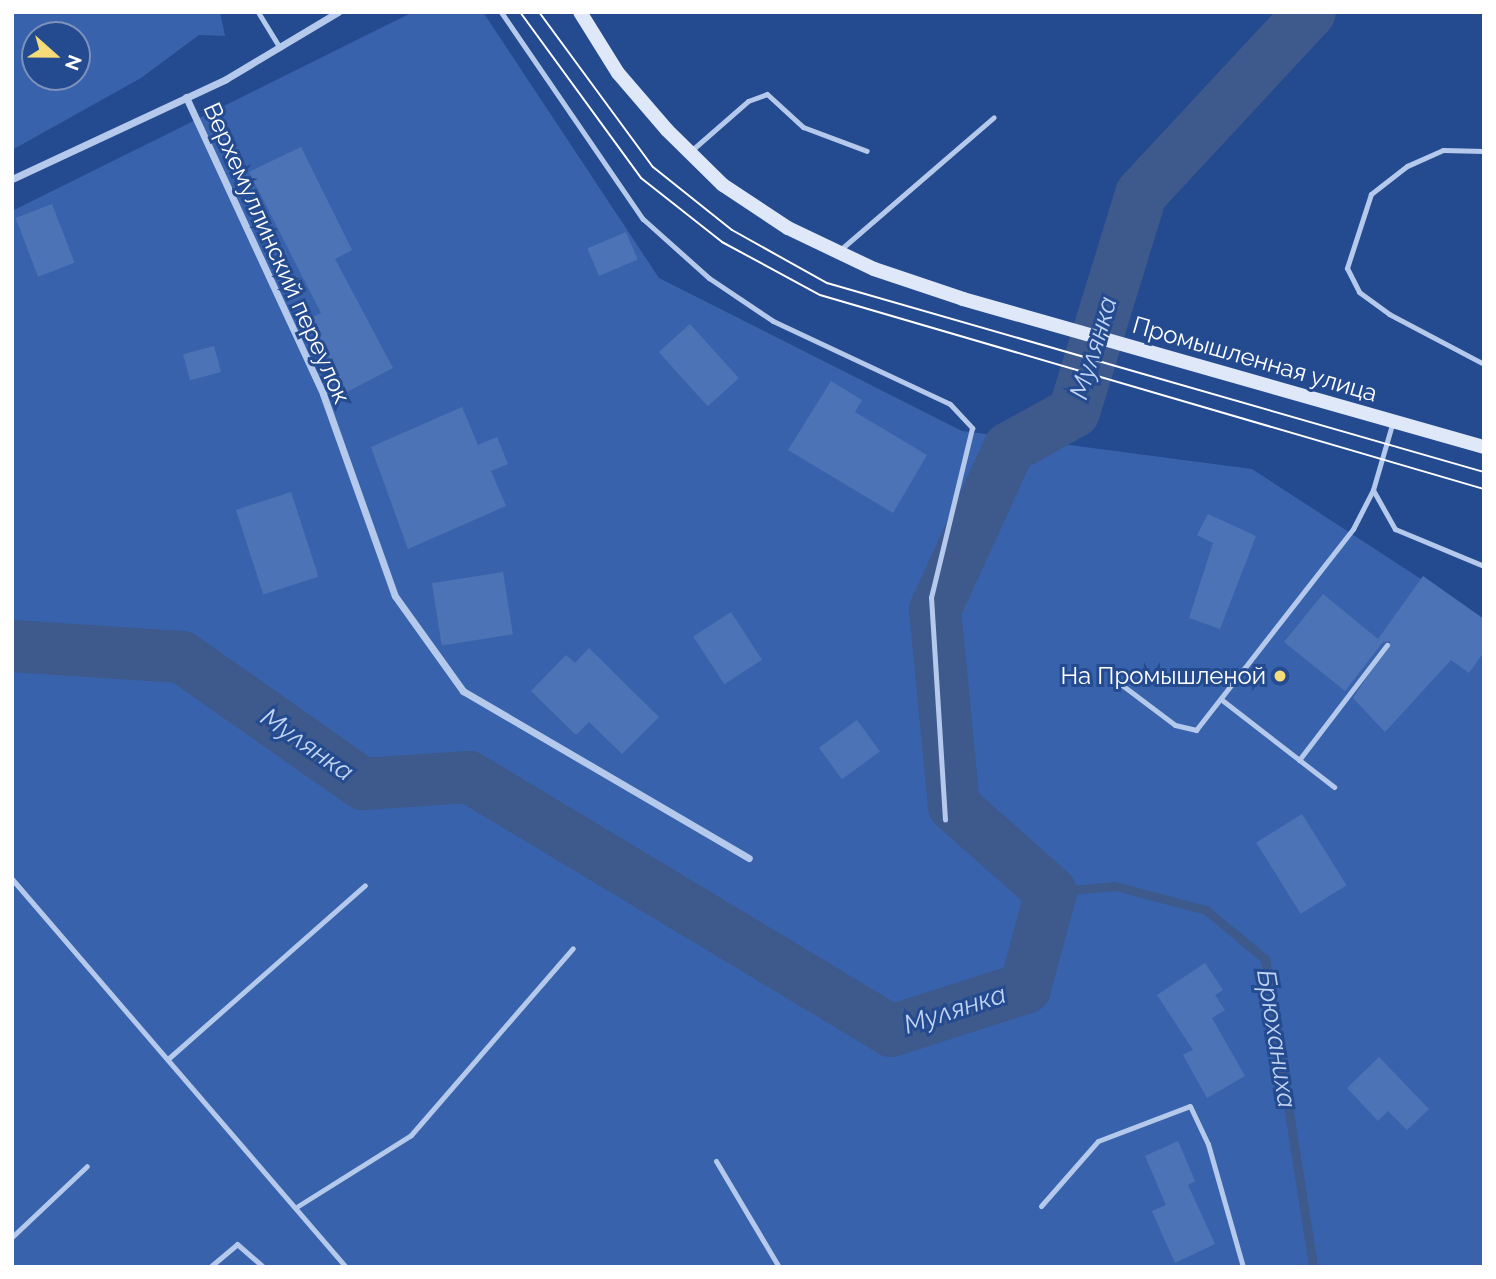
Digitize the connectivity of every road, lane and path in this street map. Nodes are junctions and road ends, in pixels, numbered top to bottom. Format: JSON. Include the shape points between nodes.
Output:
{"nodes":[{"id":1,"x":258,"y":12,"type":"edge"},
{"id":2,"x":338,"y":12,"type":"edge"},
{"id":3,"x":501,"y":12,"type":"edge"},
{"id":4,"x":580,"y":12,"type":"edge"},
{"id":5,"x":280,"y":48,"type":"junction"},
{"id":6,"x":186,"y":97,"type":"junction"},
{"id":7,"x":994,"y":117,"type":"dead end"},
{"id":8,"x":867,"y":151,"type":"dead end"},
{"id":9,"x":1484,"y":151,"type":"edge"},
{"id":10,"x":689,"y":152,"type":"junction"},
{"id":11,"x":12,"y":179,"type":"edge"},
{"id":12,"x":838,"y":252,"type":"junction"},
{"id":13,"x":1484,"y":364,"type":"edge"},
{"id":14,"x":1393,"y":421,"type":"junction"},
{"id":15,"x":1484,"y":447,"type":"edge"},
{"id":16,"x":1373,"y":490,"type":"junction"},
{"id":17,"x":1484,"y":566,"type":"edge"},
{"id":18,"x":1387,"y":645,"type":"dead end"},
{"id":19,"x":1114,"y":679,"type":"dead end"},
{"id":20,"x":1222,"y":700,"type":"junction"},
{"id":21,"x":1299,"y":760,"type":"junction"},
{"id":22,"x":1334,"y":787,"type":"dead end"},
{"id":23,"x":944,"y":820,"type":"dead end"},
{"id":24,"x":749,"y":858,"type":"dead end"},
{"id":25,"x":12,"y":879,"type":"edge"},
{"id":26,"x":365,"y":885,"type":"dead end"},
{"id":27,"x":573,"y":948,"type":"dead end"},
{"id":28,"x":169,"y":1058,"type":"junction"},
{"id":29,"x":716,"y":1161,"type":"dead end"},
{"id":30,"x":87,"y":1166,"type":"dead end"},
{"id":31,"x":298,"y":1206,"type":"junction"},
{"id":32,"x":1041,"y":1206,"type":"dead end"},
{"id":33,"x":12,"y":1237,"type":"edge"},
{"id":34,"x":210,"y":1267,"type":"edge"},
{"id":35,"x":262,"y":1267,"type":"edge"},
{"id":36,"x":346,"y":1267,"type":"edge"},
{"id":37,"x":779,"y":1267,"type":"edge"},
{"id":38,"x":1243,"y":1267,"type":"edge"}],
"edges":[{"from":1,"to":5,"type":"lane"},
{"from":2,"to":5,"type":"street"},
{"from":3,"to":23,"type":"lane","via":[[643,219],[709,278],[773,321],[950,404],[972,428],[931,597]]},
{"from":4,"to":10,"type":"street","name":"Промышленная улица","via":[[618,73]]},
{"from":5,"to":6,"type":"street"},
{"from":6,"to":11,"type":"street"},
{"from":6,"to":24,"type":"street","name":"Верхемуллинский переулок","via":[[323,394],[396,596],[463,691]]},
{"from":7,"to":12,"type":"lane"},
{"from":8,"to":10,"type":"lane","via":[[803,127],[777,100],[758,94]]},
{"from":9,"to":13,"type":"lane","via":[[1443,150],[1407,166],[1371,194],[1347,268],[1359,292],[1389,314]]},
{"from":10,"to":12,"type":"street","name":"Промышленная улица","via":[[733,192]]},
{"from":12,"to":14,"type":"street","name":"Промышленная улица","via":[[963,299]]},
{"from":14,"to":15,"type":"street","name":"Промышленная улица"},
{"from":14,"to":16,"type":"lane"},
{"from":16,"to":17,"type":"lane","via":[[1395,529]]},
{"from":16,"to":20,"type":"lane","via":[[1353,529]]},
{"from":18,"to":21,"type":"lane"},
{"from":19,"to":20,"type":"lane","via":[[1185,730],[1196,730]]},
{"from":20,"to":21,"type":"lane"},
{"from":21,"to":22,"type":"lane"},
{"from":25,"to":28,"type":"lane"},
{"from":26,"to":28,"type":"lane"},
{"from":27,"to":31,"type":"lane","via":[[411,1135]]},
{"from":28,"to":31,"type":"lane"},
{"from":29,"to":37,"type":"lane"},
{"from":30,"to":33,"type":"lane"},
{"from":31,"to":36,"type":"lane"},
{"from":32,"to":38,"type":"lane","via":[[1098,1141],[1190,1106]]},
{"from":34,"to":35,"type":"lane","via":[[237,1244]]}]}
